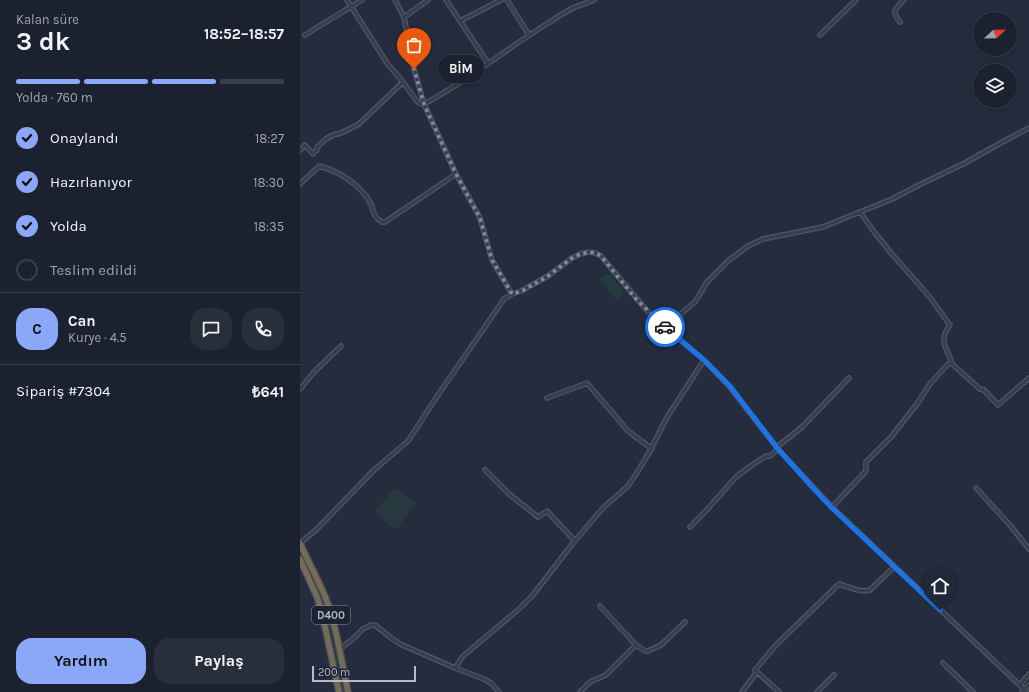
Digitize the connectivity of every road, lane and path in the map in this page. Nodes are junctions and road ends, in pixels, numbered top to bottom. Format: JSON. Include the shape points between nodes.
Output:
{"nodes":[{"id":1,"x":347,"y":0,"type":"edge"},
{"id":2,"x":362,"y":0,"type":"edge"},
{"id":3,"x":396,"y":0,"type":"edge"},
{"id":4,"x":419,"y":0,"type":"edge"},
{"id":5,"x":428,"y":0,"type":"edge"},
{"id":6,"x":446,"y":0,"type":"edge"},
{"id":7,"x":501,"y":0,"type":"edge"},
{"id":8,"x":507,"y":0,"type":"edge"},
{"id":9,"x":594,"y":0,"type":"edge"},
{"id":10,"x":856,"y":0,"type":"edge"},
{"id":11,"x":904,"y":0,"type":"edge"},
{"id":12,"x":421,"y":5,"type":"junction"},
{"id":13,"x":350,"y":6,"type":"junction"},
{"id":14,"x":404,"y":17,"type":"junction"},
{"id":15,"x":460,"y":21,"type":"junction"},
{"id":16,"x":900,"y":22,"type":"dead end"},
{"id":17,"x":305,"y":35,"type":"dead end"},
{"id":18,"x":529,"y":35,"type":"junction"},
{"id":19,"x":820,"y":35,"type":"dead end"},
{"id":20,"x":488,"y":63,"type":"junction"},
{"id":21,"x":404,"y":82,"type":"junction"},
{"id":22,"x":424,"y":104,"type":"junction"},
{"id":23,"x":1029,"y":128,"type":"edge"},
{"id":24,"x":300,"y":150,"type":"edge"},
{"id":25,"x":456,"y":174,"type":"junction"},
{"id":26,"x":300,"y":184,"type":"edge"},
{"id":27,"x":860,"y":212,"type":"junction"},
{"id":28,"x":512,"y":294,"type":"junction"},
{"id":29,"x":664,"y":327,"type":"junction"},
{"id":30,"x":341,"y":346,"type":"dead end"},
{"id":31,"x":704,"y":360,"type":"junction"},
{"id":32,"x":952,"y":364,"type":"junction"},
{"id":33,"x":849,"y":378,"type":"dead end"},
{"id":34,"x":1029,"y":378,"type":"edge"},
{"id":35,"x":300,"y":389,"type":"edge"},
{"id":36,"x":547,"y":398,"type":"dead end"},
{"id":37,"x":777,"y":448,"type":"junction"},
{"id":38,"x":652,"y":449,"type":"junction"},
{"id":39,"x":485,"y":470,"type":"dead end"},
{"id":40,"x":976,"y":488,"type":"dead end"},
{"id":41,"x":832,"y":508,"type":"junction"},
{"id":42,"x":690,"y":527,"type":"dead end"},
{"id":43,"x":575,"y":541,"type":"junction"},
{"id":44,"x":300,"y":543,"type":"edge"},
{"id":45,"x":1029,"y":549,"type":"edge"},
{"id":46,"x":300,"y":559,"type":"edge"},
{"id":47,"x":894,"y":567,"type":"junction"},
{"id":48,"x":600,"y":606,"type":"dead end"},
{"id":49,"x":685,"y":622,"type":"dead end"},
{"id":50,"x":636,"y":645,"type":"junction"},
{"id":51,"x":340,"y":649,"type":"junction"},
{"id":52,"x":943,"y":663,"type":"dead end"},
{"id":53,"x":454,"y":668,"type":"junction"},
{"id":54,"x":758,"y":672,"type":"junction"},
{"id":55,"x":1029,"y":674,"type":"edge"},
{"id":56,"x":834,"y":675,"type":"dead end"},
{"id":57,"x":1020,"y":685,"type":"junction"},
{"id":58,"x":1029,"y":685,"type":"edge"},
{"id":59,"x":339,"y":690,"type":"edge"},
{"id":60,"x":1025,"y":691,"type":"edge"},
{"id":61,"x":334,"y":692,"type":"edge"},
{"id":62,"x":348,"y":692,"type":"edge"},
{"id":63,"x":500,"y":692,"type":"edge"},
{"id":64,"x":580,"y":692,"type":"edge"},
{"id":65,"x":742,"y":692,"type":"edge"},
{"id":66,"x":779,"y":692,"type":"edge"},
{"id":67,"x":817,"y":692,"type":"edge"},
{"id":68,"x":973,"y":692,"type":"edge"}],
"edges":[{"from":1,"to":13,"type":"street"},
{"from":2,"to":13,"type":"street"},
{"from":3,"to":14,"type":"street"},
{"from":4,"to":12,"type":"street"},
{"from":5,"to":12,"type":"street"},
{"from":6,"to":15,"type":"street"},
{"from":7,"to":15,"type":"street"},
{"from":8,"to":18,"type":"street"},
{"from":9,"to":18,"type":"street","via":[[572,8]]},
{"from":10,"to":19,"type":"street"},
{"from":11,"to":16,"type":"street","via":[[895,10]]},
{"from":12,"to":14,"type":"street"},
{"from":13,"to":17,"type":"street"},
{"from":13,"to":21,"type":"street","via":[[387,63]]},
{"from":14,"to":22,"type":"street"},
{"from":15,"to":20,"type":"street"},
{"from":18,"to":20,"type":"street"},
{"from":20,"to":22,"type":"street"},
{"from":21,"to":22,"type":"street","via":[[416,100]]},
{"from":21,"to":24,"type":"street","via":[[359,124],[326,139],[317,147],[314,154],[305,145]]},
{"from":22,"to":25,"type":"street"},
{"from":23,"to":27,"type":"street","via":[[963,164]]},
{"from":25,"to":26,"type":"street","via":[[385,222],[376,217],[371,204],[359,189],[330,168],[319,166]]},
{"from":25,"to":28,"type":"street","via":[[480,218],[492,260]]},
{"from":27,"to":29,"type":"street","via":[[823,227],[763,239],[748,246],[707,282],[695,302]]},
{"from":27,"to":32,"type":"street","via":[[950,325],[944,332],[944,342]]},
{"from":28,"to":29,"type":"street","via":[[548,276],[580,254],[596,253]]},
{"from":28,"to":44,"type":"street","via":[[504,299],[408,441],[374,470]]},
{"from":29,"to":31,"type":"street"},
{"from":30,"to":35,"type":"street"},
{"from":31,"to":37,"type":"street","via":[[730,386]]},
{"from":31,"to":38,"type":"street","via":[[666,419]]},
{"from":32,"to":34,"type":"street","via":[[998,405]]},
{"from":32,"to":41,"type":"street","via":[[948,364],[930,384],[891,436],[866,462],[866,471]]},
{"from":33,"to":37,"type":"street","via":[[802,427]]},
{"from":36,"to":38,"type":"street","via":[[587,383],[628,431]]},
{"from":37,"to":41,"type":"street"},
{"from":37,"to":42,"type":"street","via":[[770,456],[766,456],[735,478]]},
{"from":38,"to":43,"type":"street","via":[[627,487],[604,507]]},
{"from":39,"to":43,"type":"street","via":[[509,494],[538,517],[547,511]]},
{"from":40,"to":45,"type":"street"},
{"from":41,"to":47,"type":"street"},
{"from":43,"to":53,"type":"street","via":[[534,595],[463,656]]},
{"from":44,"to":51,"type":"highway","number":"D400","via":[[324,596]]},
{"from":46,"to":59,"type":"highway","number":"D400","via":[[322,613]]},
{"from":47,"to":54,"type":"street","via":[[866,592],[839,584],[776,645],[755,670]]},
{"from":47,"to":57,"type":"street"},
{"from":48,"to":50,"type":"street"},
{"from":49,"to":50,"type":"street","via":[[661,644],[648,651]]},
{"from":50,"to":64,"type":"street","via":[[606,675],[590,682]]},
{"from":51,"to":53,"type":"street","via":[[363,629],[375,625],[400,644]]},
{"from":51,"to":62,"type":"highway","number":"D400"},
{"from":52,"to":68,"type":"street"},
{"from":53,"to":63,"type":"street","via":[[484,679]]},
{"from":54,"to":65,"type":"street"},
{"from":54,"to":66,"type":"street"},
{"from":55,"to":57,"type":"street"},
{"from":56,"to":67,"type":"street"},
{"from":57,"to":60,"type":"street"},
{"from":58,"to":60,"type":"street"},
{"from":59,"to":61,"type":"street"}]}
